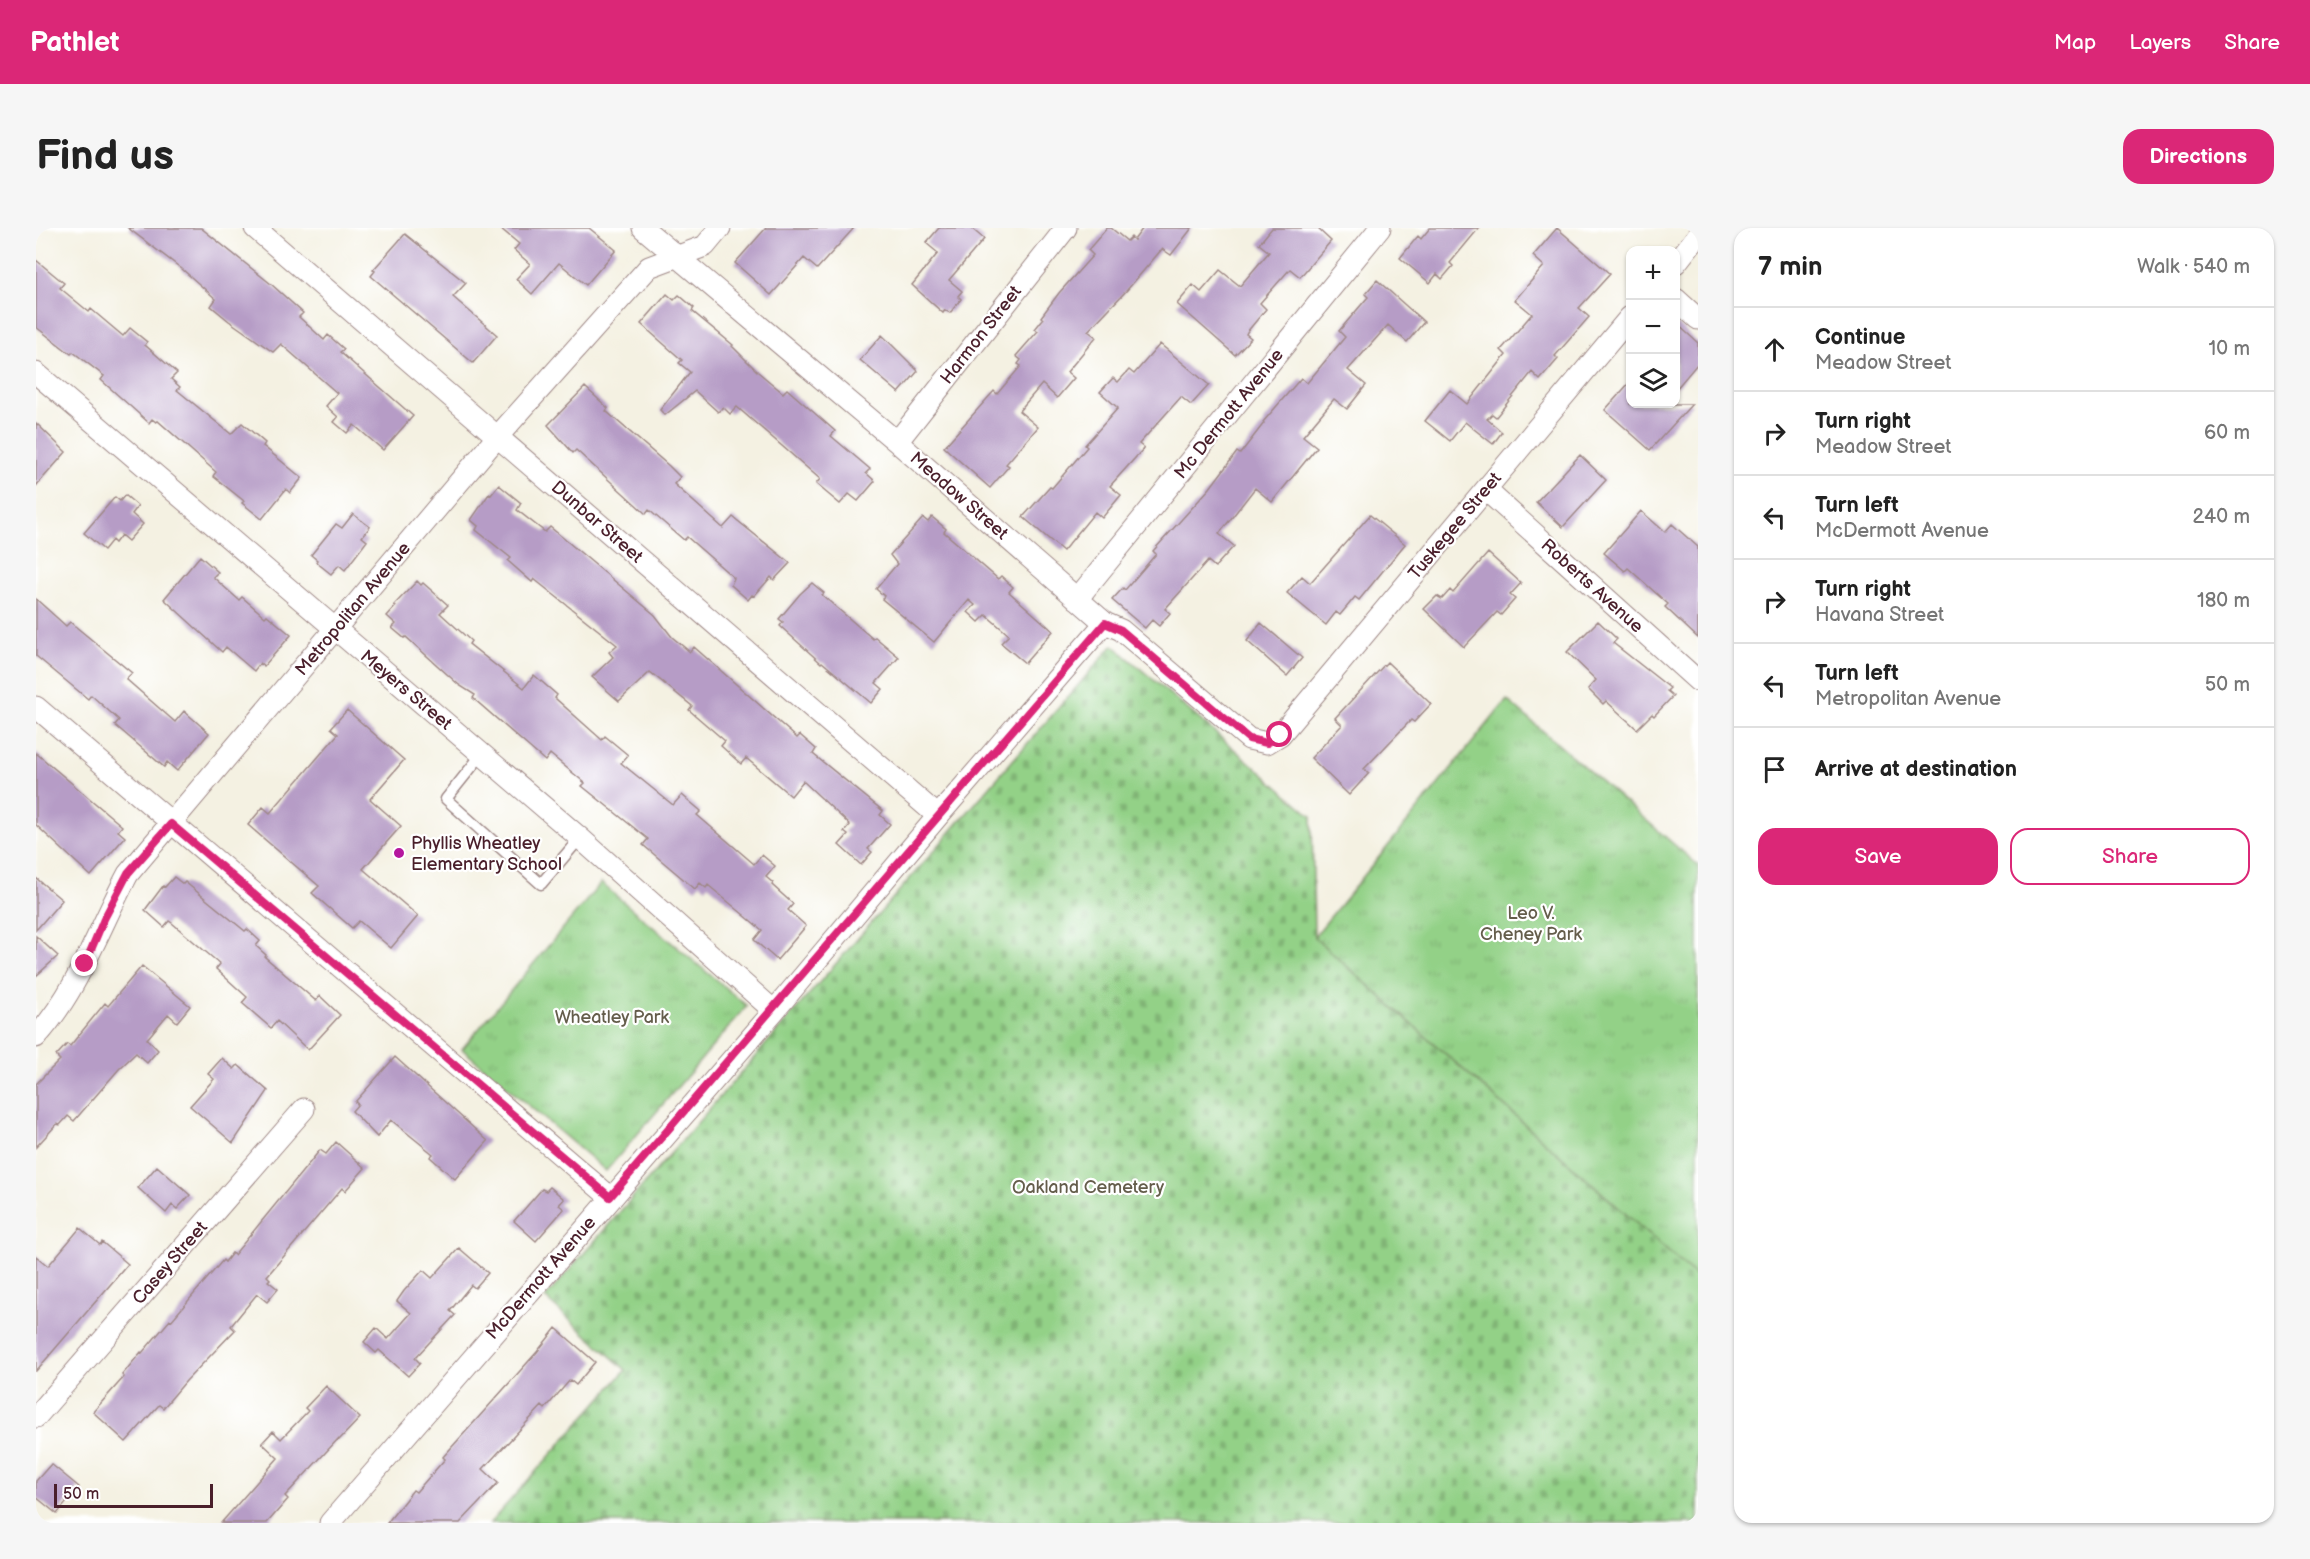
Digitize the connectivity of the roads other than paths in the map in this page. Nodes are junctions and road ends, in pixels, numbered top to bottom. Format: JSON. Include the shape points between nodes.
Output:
{"nodes":[{"id":1,"x":255,"y":228,"type":"edge"},
{"id":2,"x":643,"y":228,"type":"edge"},
{"id":3,"x":720,"y":228,"type":"edge"},
{"id":4,"x":1066,"y":228,"type":"edge"},
{"id":5,"x":1380,"y":228,"type":"edge"},
{"id":6,"x":1698,"y":235,"type":"edge"},
{"id":7,"x":676,"y":256,"type":"junction"},
{"id":8,"x":1680,"y":258,"type":"edge"},
{"id":9,"x":1678,"y":300,"type":"edge"},
{"id":10,"x":1698,"y":319,"type":"edge"},
{"id":11,"x":1626,"y":322,"type":"edge"},
{"id":12,"x":36,"y":373,"type":"edge"},
{"id":13,"x":498,"y":436,"type":"junction"},
{"id":14,"x":897,"y":442,"type":"junction"},
{"id":15,"x":1486,"y":490,"type":"junction"},
{"id":16,"x":1077,"y":599,"type":"junction"},
{"id":17,"x":1105,"y":623,"type":"junction"},
{"id":18,"x":336,"y":630,"type":"junction"},
{"id":19,"x":1698,"y":681,"type":"edge"},
{"id":20,"x":36,"y":707,"type":"edge"},
{"id":21,"x":1280,"y":735,"type":"joint"},
{"id":22,"x":482,"y":754,"type":"junction"},
{"id":23,"x":938,"y":816,"type":"junction"},
{"id":24,"x":171,"y":824,"type":"junction"},
{"id":25,"x":580,"y":838,"type":"junction"},
{"id":26,"x":774,"y":1011,"type":"junction"},
{"id":27,"x":36,"y":1037,"type":"edge"},
{"id":28,"x":304,"y":1109,"type":"dead end"},
{"id":29,"x":610,"y":1197,"type":"junction"},
{"id":30,"x":36,"y":1417,"type":"edge"},
{"id":31,"x":330,"y":1523,"type":"edge"}],
"edges":[{"from":1,"to":13,"type":"street","name":"Dunbar Street"},
{"from":2,"to":7,"type":"street","name":"Meadow Street"},
{"from":3,"to":7,"type":"street","name":"Metropolitan Avenue","via":[[705,246]]},
{"from":4,"to":14,"type":"street","name":"Harmon Street"},
{"from":5,"to":16,"type":"street","name":"Mc Dermott Avenue"},
{"from":6,"to":8,"type":"street"},
{"from":7,"to":13,"type":"street","name":"Metropolitan Avenue","via":[[649,267]]},
{"from":7,"to":14,"type":"street","name":"Meadow Street"},
{"from":9,"to":10,"type":"street"},
{"from":11,"to":15,"type":"street","name":"Tuskegee Street"},
{"from":12,"to":18,"type":"street","name":"Meyers Street"},
{"from":13,"to":18,"type":"street","name":"Metropolitan Avenue"},
{"from":13,"to":23,"type":"street","name":"Dunbar Street"},
{"from":14,"to":16,"type":"street","name":"Meadow Street"},
{"from":15,"to":19,"type":"street","name":"Roberts Avenue"},
{"from":15,"to":21,"type":"street","name":"Tuskegee Street"},
{"from":16,"to":17,"type":"street","name":"Meadow Street"},
{"from":17,"to":21,"type":"street","name":"Meadow Street","via":[[1121,630],[1249,739],[1267,743]]},
{"from":17,"to":23,"type":"street","name":"McDermott Avenue"},
{"from":18,"to":22,"type":"street","name":"Meyers Street"},
{"from":18,"to":24,"type":"street","name":"Metropolitan Avenue"},
{"from":20,"to":24,"type":"street"},
{"from":22,"to":25,"type":"street","name":"Meyers Street"},
{"from":22,"to":25,"type":"lane","via":[[446,800],[541,884]]},
{"from":23,"to":26,"type":"street","name":"McDermott Avenue"},
{"from":24,"to":27,"type":"street","name":"Metropolitan Avenue","via":[[128,873],[85,964]]},
{"from":24,"to":29,"type":"street"},
{"from":25,"to":26,"type":"street","name":"Meyers Street"},
{"from":26,"to":29,"type":"street","name":"McDermott Avenue"},
{"from":28,"to":30,"type":"street","name":"Casey Street"},
{"from":29,"to":31,"type":"street","name":"McDermott Avenue"}]}
